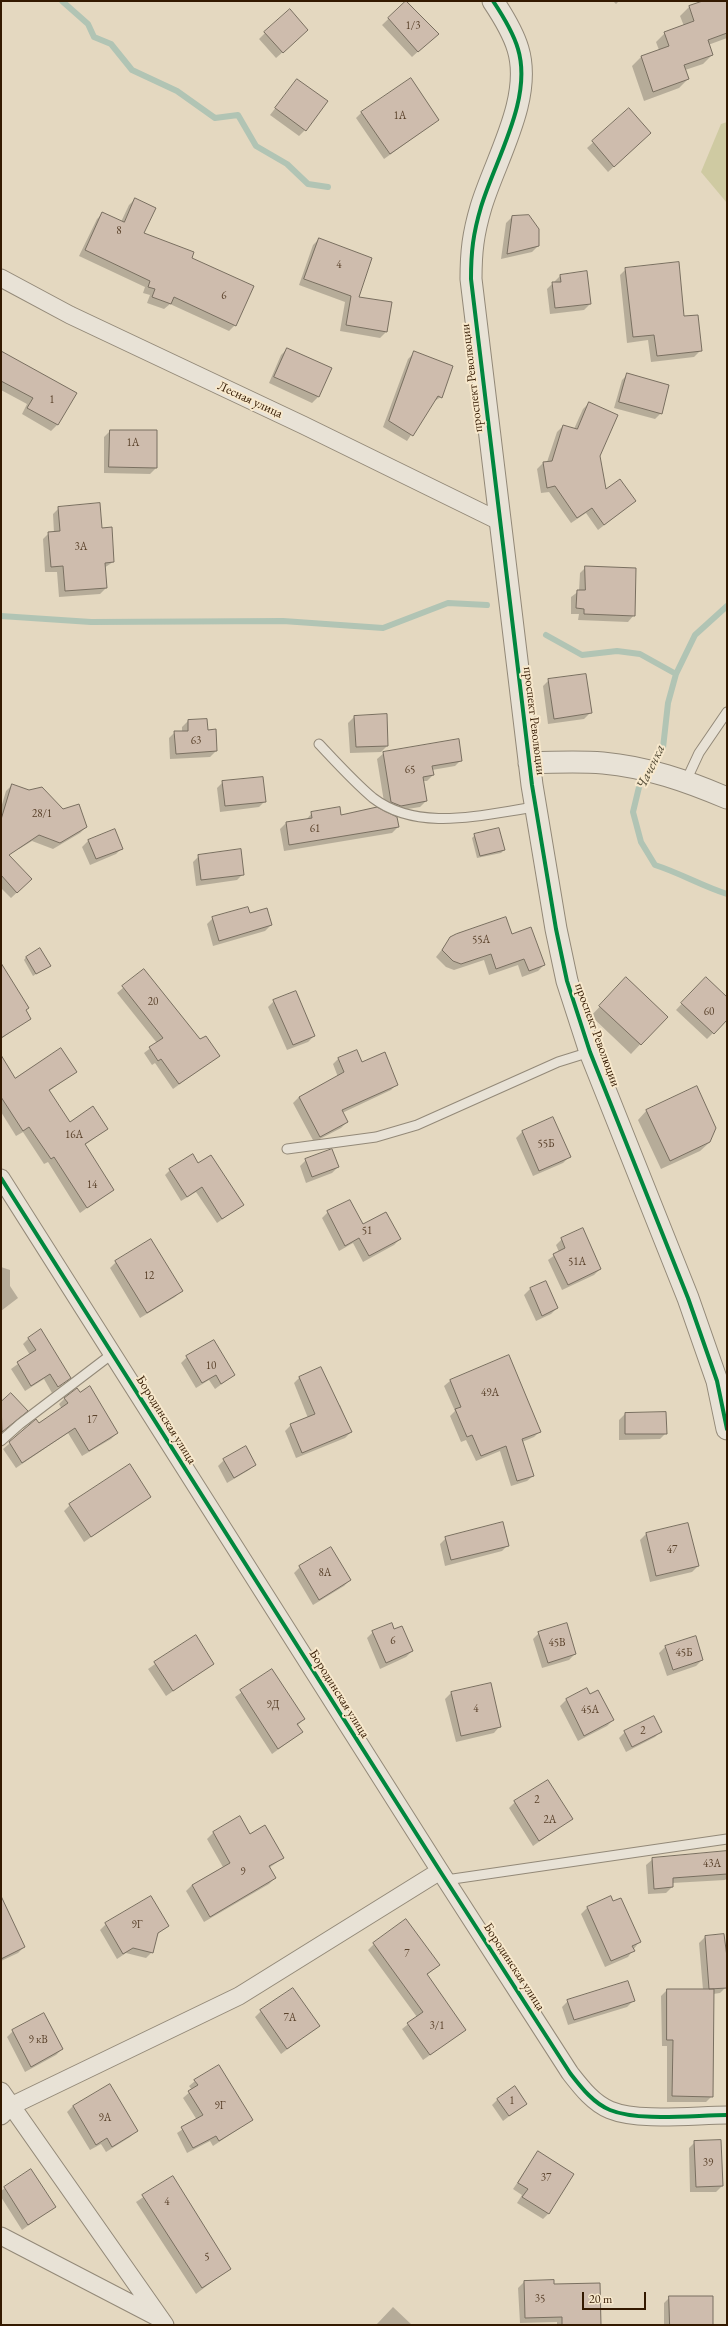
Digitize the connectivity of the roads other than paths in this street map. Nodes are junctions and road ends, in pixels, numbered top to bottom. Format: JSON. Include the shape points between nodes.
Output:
{"nodes":[{"id":1,"x":495,"y":2,"type":"edge"},
{"id":2,"x":1,"y":278,"type":"edge"},
{"id":3,"x":499,"y":520,"type":"junction"},
{"id":4,"x":727,"y":712,"type":"edge"},
{"id":5,"x":319,"y":744,"type":"dead end"},
{"id":6,"x":529,"y":763,"type":"junction"},
{"id":7,"x":686,"y":781,"type":"junction"},
{"id":8,"x":727,"y":798,"type":"edge"},
{"id":9,"x":536,"y":807,"type":"junction"},
{"id":10,"x":590,"y":1052,"type":"junction"},
{"id":11,"x":287,"y":1149,"type":"dead end"},
{"id":12,"x":1,"y":1178,"type":"edge"},
{"id":13,"x":112,"y":1354,"type":"junction"},
{"id":14,"x":727,"y":1429,"type":"edge"},
{"id":15,"x":1,"y":1441,"type":"edge"},
{"id":16,"x":727,"y":1839,"type":"edge"},
{"id":17,"x":443,"y":1875,"type":"junction"},
{"id":18,"x":1,"y":2091,"type":"edge"},
{"id":19,"x":6,"y":2111,"type":"edge"},
{"id":20,"x":727,"y":2115,"type":"edge"},
{"id":21,"x":1,"y":2236,"type":"edge"},
{"id":22,"x":162,"y":2322,"type":"edge"}],
"edges":[{"from":1,"to":3,"type":"street","name":"проспект Революции","via":[[519,50],[521,77],[518,104],[481,206],[472,243],[471,279]]},
{"from":2,"to":3,"type":"street","name":"Лесная улица","via":[[70,315],[304,424]]},
{"from":3,"to":6,"type":"street","name":"проспект Революции"},
{"from":4,"to":7,"type":"lane","via":[[699,753]]},
{"from":5,"to":9,"type":"lane","via":[[374,798],[400,812],[431,818],[461,818]]},
{"from":6,"to":7,"type":"street","via":[[572,762],[624,766],[662,773]]},
{"from":6,"to":9,"type":"street","name":"проспект Революции"},
{"from":7,"to":8,"type":"street"},
{"from":9,"to":10,"type":"street","name":"проспект Революции","via":[[567,981]]},
{"from":10,"to":11,"type":"lane","via":[[558,1062],[417,1125],[376,1137]]},
{"from":10,"to":14,"type":"street","name":"проспект Революции","via":[[688,1298],[717,1380]]},
{"from":12,"to":13,"type":"street","name":"Бородинская улица"},
{"from":13,"to":15,"type":"lane"},
{"from":13,"to":17,"type":"street","name":"Бородинская улица"},
{"from":16,"to":17,"type":"lane"},
{"from":17,"to":19,"type":"street","via":[[239,1996]]},
{"from":17,"to":20,"type":"street","name":"Бородинская улица","via":[[570,2073],[588,2095],[610,2110],[634,2116]]},
{"from":18,"to":19,"type":"street"},
{"from":19,"to":22,"type":"street"},
{"from":21,"to":22,"type":"street"}]}
